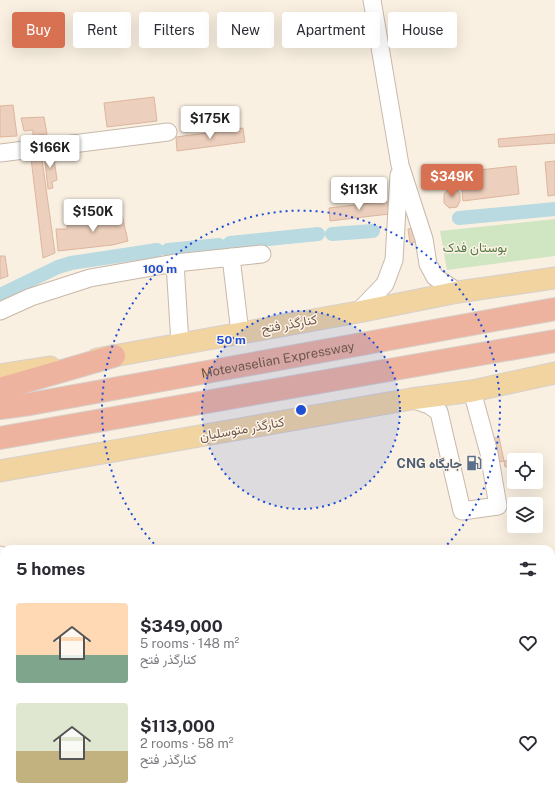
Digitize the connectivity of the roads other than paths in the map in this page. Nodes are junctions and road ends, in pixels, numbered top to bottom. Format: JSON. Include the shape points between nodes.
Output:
{"nodes":[{"id":1,"x":372,"y":0,"type":"edge"},
{"id":2,"x":168,"y":132,"type":"dead end"},
{"id":3,"x":0,"y":153,"type":"edge"},
{"id":4,"x":400,"y":165,"type":"junction"},
{"id":5,"x":262,"y":254,"type":"dead end"},
{"id":6,"x":231,"y":257,"type":"junction"},
{"id":7,"x":175,"y":263,"type":"junction"},
{"id":8,"x":555,"y":278,"type":"edge"},
{"id":9,"x":458,"y":292,"type":"junction"},
{"id":10,"x":555,"y":309,"type":"edge"},
{"id":11,"x":0,"y":311,"type":"edge"},
{"id":12,"x":358,"y":312,"type":"junction"},
{"id":13,"x":240,"y":333,"type":"junction"},
{"id":14,"x":555,"y":341,"type":"edge"},
{"id":15,"x":180,"y":344,"type":"junction"},
{"id":16,"x":114,"y":356,"type":"junction"},
{"id":17,"x":555,"y":373,"type":"edge"},
{"id":18,"x":0,"y":375,"type":"edge"},
{"id":19,"x":0,"y":389,"type":"edge"},
{"id":20,"x":472,"y":391,"type":"junction"},
{"id":21,"x":411,"y":399,"type":"junction"},
{"id":22,"x":0,"y":408,"type":"edge"},
{"id":23,"x":0,"y":438,"type":"edge"},
{"id":24,"x":0,"y":471,"type":"edge"}],
"edges":[{"from":1,"to":4,"type":"street"},
{"from":2,"to":3,"type":"street"},
{"from":4,"to":9,"type":"street","via":[[424,239],[428,264],[435,277]]},
{"from":4,"to":12,"type":"street","via":[[394,260],[385,284]]},
{"from":5,"to":6,"type":"street"},
{"from":6,"to":7,"type":"street"},
{"from":6,"to":13,"type":"street"},
{"from":7,"to":11,"type":"street","via":[[90,278],[31,297]]},
{"from":7,"to":15,"type":"street"},
{"from":8,"to":9,"type":"main road","name":"کنارگذر فتح"},
{"from":9,"to":12,"type":"main road","name":"کنارگذر فتح"},
{"from":10,"to":22,"type":"highway","name":"Motevaselian Expressway"},
{"from":12,"to":13,"type":"main road","name":"کنارگذر فتح"},
{"from":13,"to":15,"type":"main road","name":"کنارگذر فتح"},
{"from":14,"to":23,"type":"highway"},
{"from":15,"to":16,"type":"main road","name":"کنارگذر فتح"},
{"from":16,"to":18,"type":"main road","name":"کنارگذر فتح"},
{"from":16,"to":19,"type":"highway"},
{"from":17,"to":20,"type":"main road","name":"کنارگذر متوسلیان"},
{"from":20,"to":21,"type":"main road","name":"کنارگذر متوسلیان"},
{"from":20,"to":21,"type":"street","via":[[489,454],[498,506],[462,511],[439,412],[429,405]]},
{"from":21,"to":24,"type":"main road","name":"کنارگذر متوسلیان"}]}
